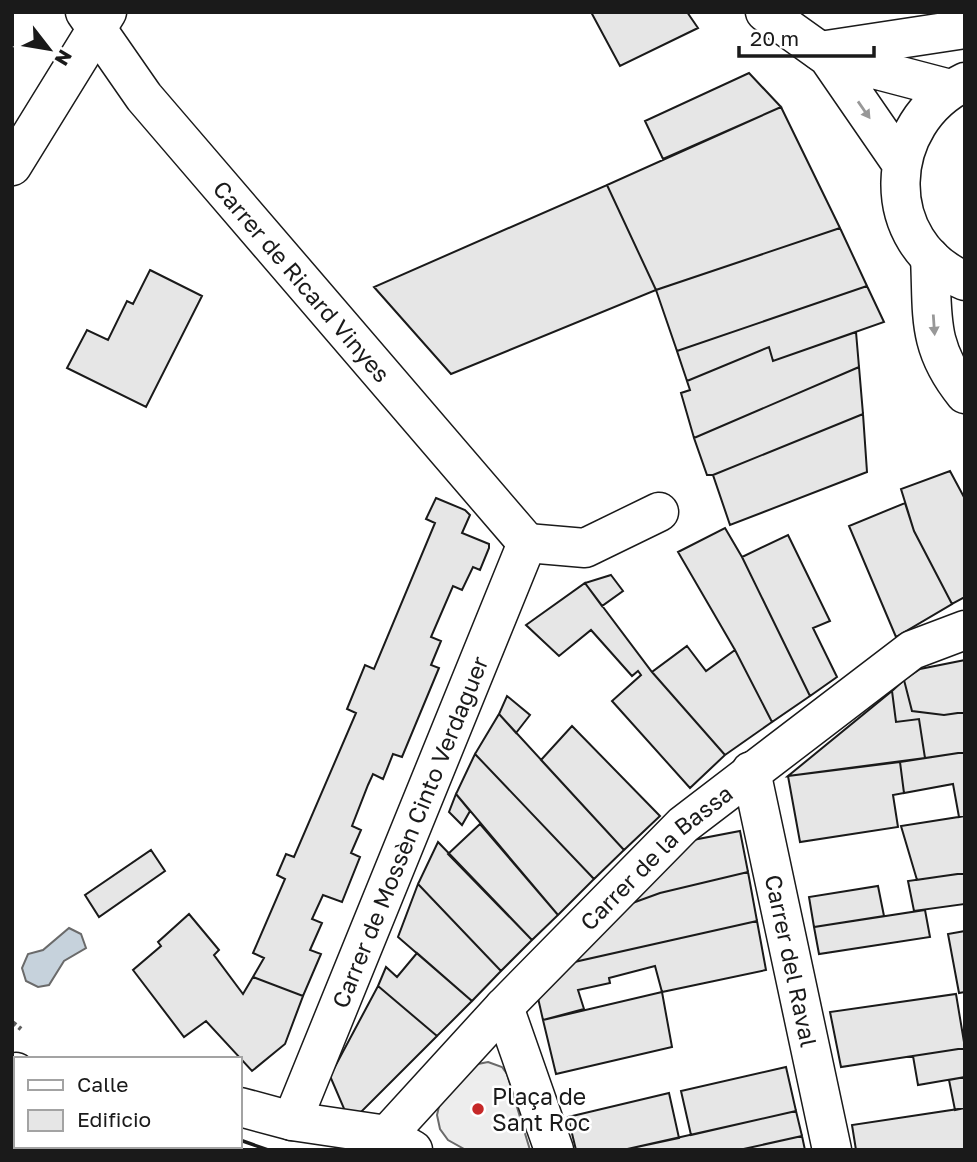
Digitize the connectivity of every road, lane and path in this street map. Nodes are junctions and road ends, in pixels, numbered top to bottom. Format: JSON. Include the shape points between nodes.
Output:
{"nodes":[{"id":1,"x":765,"y":12,"type":"edge"},
{"id":2,"x":96,"y":18,"type":"edge"},
{"id":3,"x":965,"y":29,"type":"edge"},
{"id":4,"x":824,"y":54,"type":"junction"},
{"id":5,"x":957,"y":86,"type":"edge"},
{"id":6,"x":901,"y":163,"type":"junction"},
{"id":7,"x":12,"y":166,"type":"edge"},
{"id":8,"x":930,"y":257,"type":"junction"},
{"id":9,"x":965,"y":281,"type":"edge"},
{"id":10,"x":965,"y":394,"type":"edge"},
{"id":11,"x":659,"y":512,"type":"dead end"},
{"id":12,"x":527,"y":543,"type":"junction"},
{"id":13,"x":965,"y":630,"type":"edge"},
{"id":14,"x":751,"y":771,"type":"junction"},
{"id":15,"x":504,"y":1007,"type":"junction"},
{"id":16,"x":242,"y":1108,"type":"edge"},
{"id":17,"x":292,"y":1121,"type":"junction"},
{"id":18,"x":400,"y":1143,"type":"edge"},
{"id":19,"x":554,"y":1150,"type":"edge"},
{"id":20,"x":832,"y":1150,"type":"edge"}],
"edges":[{"from":1,"to":4,"type":"street"},
{"from":2,"to":7,"type":"street"},
{"from":2,"to":12,"type":"street","name":"Carrer de Ricard Vinyes","via":[[144,97]]},
{"from":3,"to":4,"type":"street"},
{"from":4,"to":5,"type":"street"},
{"from":4,"to":6,"type":"street","one_way":true},
{"from":5,"to":6,"type":"street","via":[[927,109],[910,134]]},
{"from":6,"to":8,"type":"street","via":[[904,213]]},
{"from":8,"to":9,"type":"street"},
{"from":8,"to":10,"type":"street","one_way":true,"via":[[934,335],[941,361]]},
{"from":11,"to":12,"type":"street","via":[[585,548]]},
{"from":12,"to":17,"type":"street","name":"Carrer de Mossèn Cinto Verdaguer"},
{"from":13,"to":14,"type":"street","name":"Carrer de la Bassa","via":[[912,650]]},
{"from":14,"to":15,"type":"street","name":"Carrer de la Bassa","via":[[683,825]]},
{"from":14,"to":20,"type":"street","name":"Carrer del Raval"},
{"from":15,"to":18,"type":"street","name":"Carrer de la Bassa"},
{"from":15,"to":19,"type":"street"},
{"from":16,"to":17,"type":"street"},
{"from":17,"to":18,"type":"street"}]}
